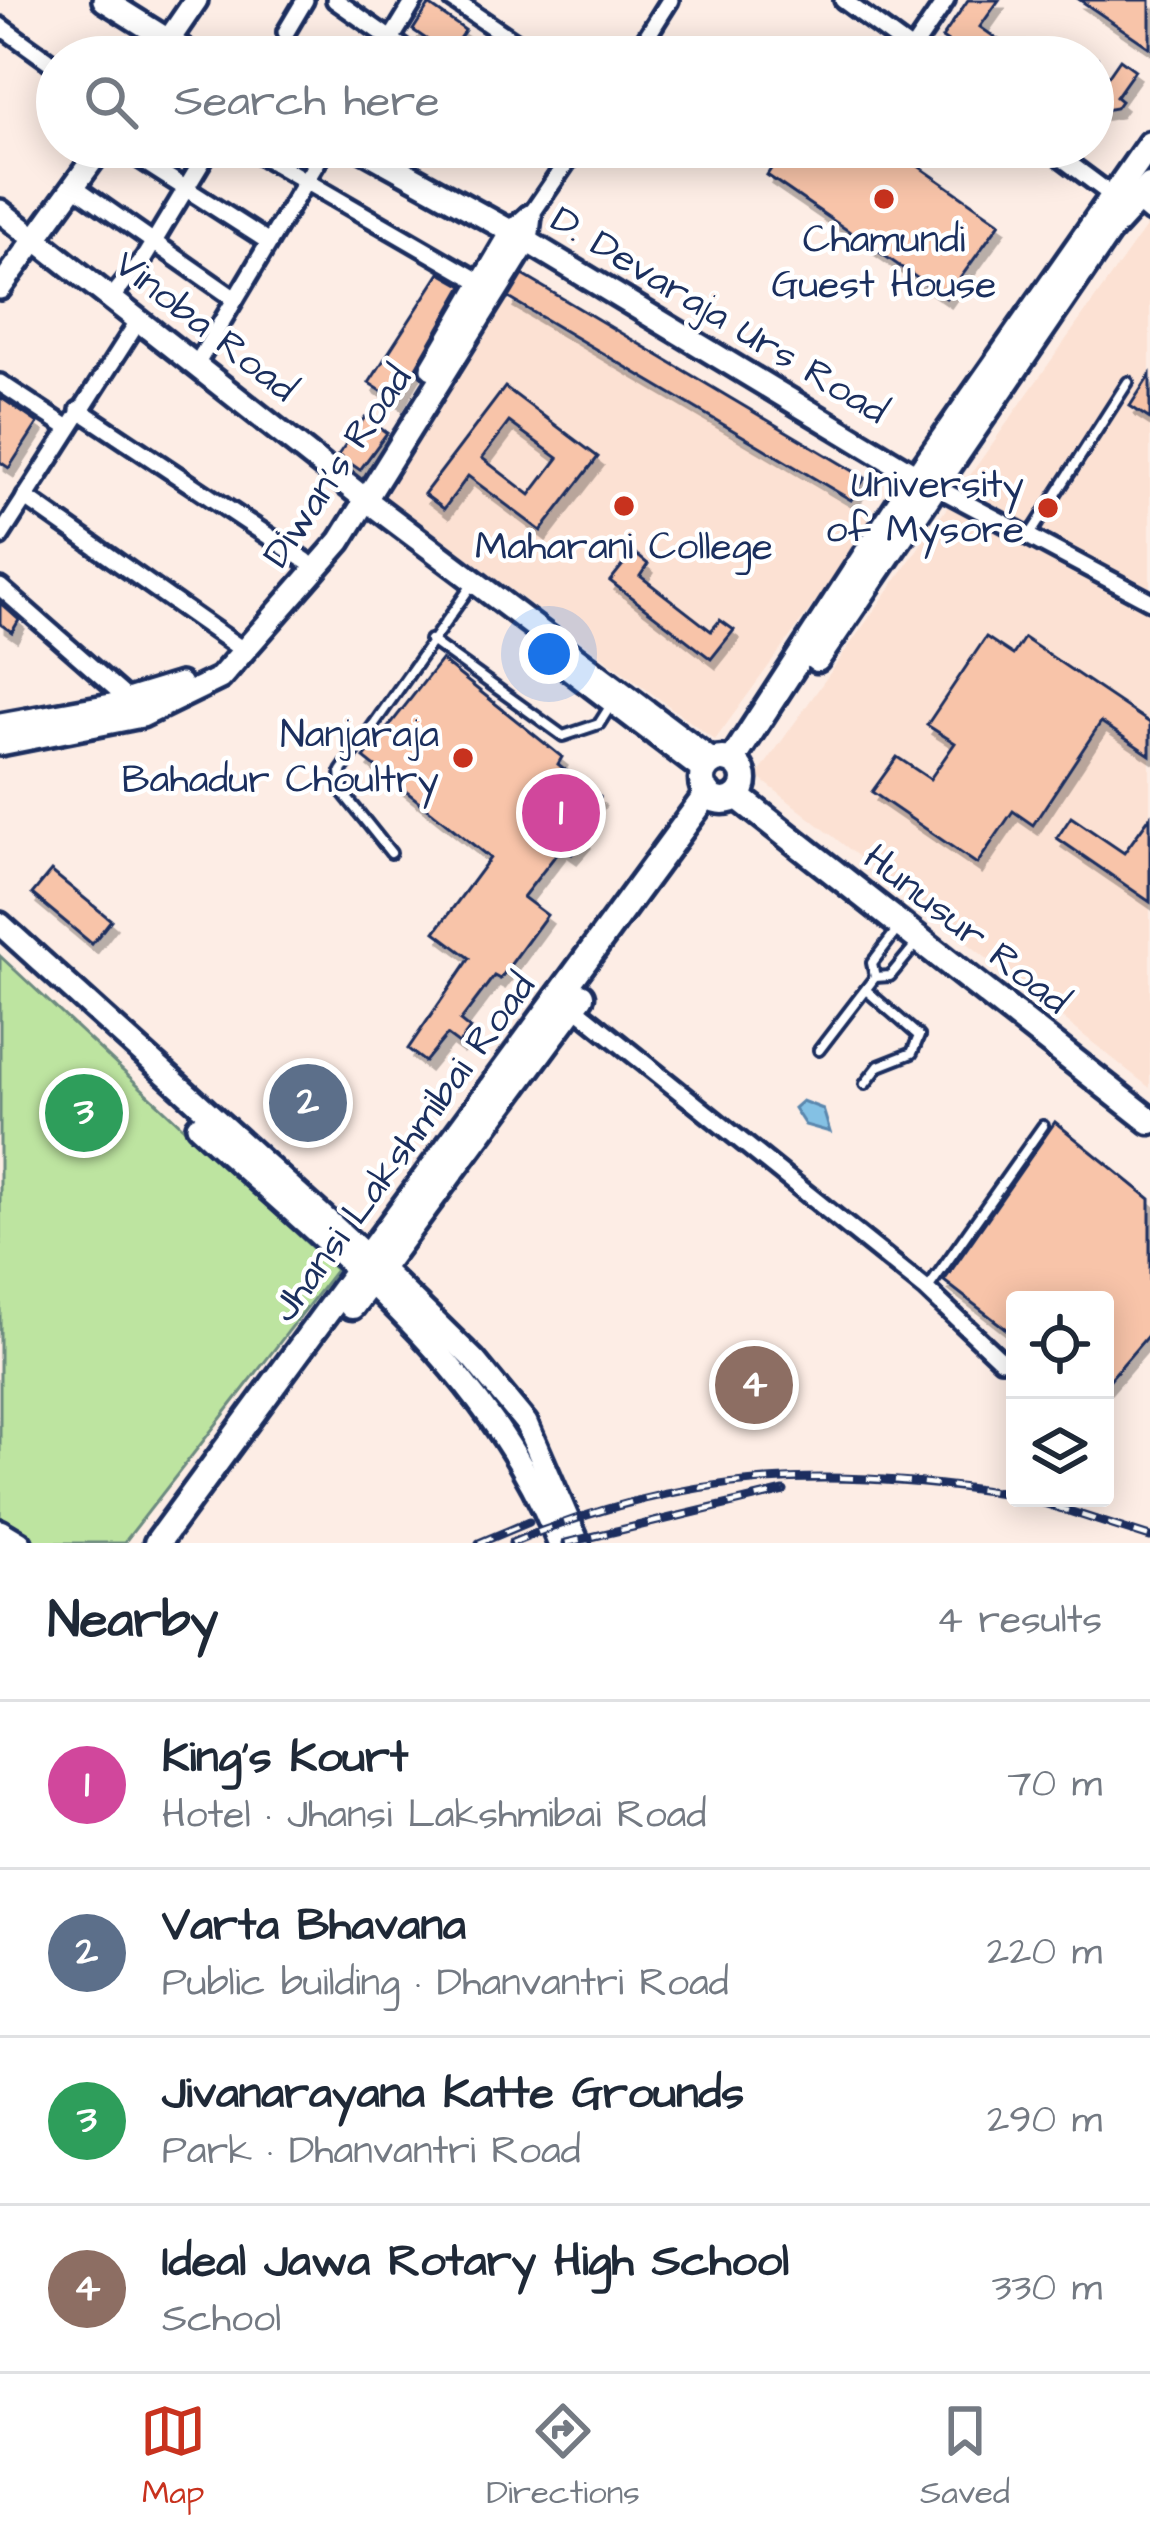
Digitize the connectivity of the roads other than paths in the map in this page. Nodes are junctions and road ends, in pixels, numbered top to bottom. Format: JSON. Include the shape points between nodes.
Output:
{"nodes":[{"id":1,"x":104,"y":0,"type":"edge"},
{"id":2,"x":196,"y":0,"type":"edge"},
{"id":3,"x":305,"y":0,"type":"edge"},
{"id":4,"x":335,"y":0,"type":"edge"},
{"id":5,"x":415,"y":0,"type":"edge"},
{"id":6,"x":453,"y":0,"type":"edge"},
{"id":7,"x":670,"y":0,"type":"edge"},
{"id":8,"x":843,"y":0,"type":"edge"},
{"id":9,"x":946,"y":0,"type":"edge"},
{"id":10,"x":0,"y":26,"type":"edge"},
{"id":11,"x":286,"y":32,"type":"dead end"},
{"id":12,"x":147,"y":36,"type":"edge"},
{"id":13,"x":171,"y":36,"type":"edge"},
{"id":14,"x":384,"y":36,"type":"edge"},
{"id":15,"x":392,"y":36,"type":"edge"},
{"id":16,"x":506,"y":36,"type":"edge"},
{"id":17,"x":647,"y":36,"type":"edge"},
{"id":18,"x":892,"y":36,"type":"edge"},
{"id":19,"x":926,"y":36,"type":"edge"},
{"id":20,"x":36,"y":53,"type":"edge"},
{"id":21,"x":1150,"y":144,"type":"edge"},
{"id":22,"x":88,"y":168,"type":"edge"},
{"id":23,"x":154,"y":168,"type":"edge"},
{"id":24,"x":198,"y":168,"type":"edge"},
{"id":25,"x":286,"y":168,"type":"edge"},
{"id":26,"x":314,"y":168,"type":"edge"},
{"id":27,"x":396,"y":168,"type":"edge"},
{"id":28,"x":563,"y":168,"type":"edge"},
{"id":29,"x":1083,"y":168,"type":"edge"},
{"id":30,"x":307,"y":179,"type":"junction"},
{"id":31,"x":75,"y":187,"type":"junction"},
{"id":32,"x":186,"y":189,"type":"junction"},
{"id":33,"x":1137,"y":199,"type":"edge"},
{"id":34,"x":0,"y":211,"type":"edge"},
{"id":35,"x":530,"y":216,"type":"joint"},
{"id":36,"x":519,"y":237,"type":"junction"},
{"id":37,"x":36,"y":238,"type":"junction"},
{"id":38,"x":154,"y":240,"type":"junction"},
{"id":39,"x":269,"y":242,"type":"junction"},
{"id":40,"x":490,"y":287,"type":"junction"},
{"id":41,"x":0,"y":288,"type":"edge"},
{"id":42,"x":111,"y":298,"type":"junction"},
{"id":43,"x":236,"y":299,"type":"junction"},
{"id":44,"x":139,"y":320,"type":"junction"},
{"id":45,"x":196,"y":365,"type":"junction"},
{"id":46,"x":1128,"y":382,"type":"dead end"},
{"id":47,"x":0,"y":383,"type":"edge"},
{"id":48,"x":79,"y":410,"type":"junction"},
{"id":49,"x":67,"y":428,"type":"junction"},
{"id":50,"x":926,"y":482,"type":"junction"},
{"id":51,"x":361,"y":496,"type":"junction"},
{"id":52,"x":25,"y":497,"type":"junction"},
{"id":53,"x":1029,"y":536,"type":"junction"},
{"id":54,"x":0,"y":538,"type":"edge"},
{"id":55,"x":306,"y":561,"type":"junction"},
{"id":56,"x":0,"y":587,"type":"edge"},
{"id":57,"x":469,"y":590,"type":"junction"},
{"id":58,"x":1150,"y":601,"type":"edge"},
{"id":59,"x":429,"y":639,"type":"junction"},
{"id":60,"x":237,"y":646,"type":"junction"},
{"id":61,"x":130,"y":700,"type":"junction"},
{"id":62,"x":612,"y":704,"type":"junction"},
{"id":63,"x":0,"y":724,"type":"edge"},
{"id":64,"x":0,"y":744,"type":"edge"},
{"id":65,"x":725,"y":780,"type":"junction"},
{"id":66,"x":391,"y":854,"type":"dead end"},
{"id":67,"x":0,"y":924,"type":"edge"},
{"id":68,"x":910,"y":933,"type":"junction"},
{"id":69,"x":0,"y":941,"type":"edge"},
{"id":70,"x":875,"y":977,"type":"junction"},
{"id":71,"x":866,"y":990,"type":"junction"},
{"id":72,"x":573,"y":1006,"type":"junction"},
{"id":73,"x":110,"y":1035,"type":"junction"},
{"id":74,"x":819,"y":1050,"type":"dead end"},
{"id":75,"x":865,"y":1084,"type":"dead end"},
{"id":76,"x":1150,"y":1102,"type":"edge"},
{"id":77,"x":1150,"y":1120,"type":"edge"},
{"id":78,"x":1043,"y":1126,"type":"dead end"},
{"id":79,"x":369,"y":1271,"type":"junction"},
{"id":80,"x":927,"y":1290,"type":"junction"},
{"id":81,"x":1000,"y":1360,"type":"dead end"},
{"id":82,"x":0,"y":1531,"type":"edge"},
{"id":83,"x":20,"y":1543,"type":"edge"},
{"id":84,"x":157,"y":1543,"type":"edge"},
{"id":85,"x":174,"y":1543,"type":"edge"},
{"id":86,"x":559,"y":1543,"type":"edge"},
{"id":87,"x":578,"y":1543,"type":"edge"}],
"edges":[{"from":1,"to":12,"type":"street"},
{"from":2,"to":13,"type":"street"},
{"from":3,"to":11,"type":"street"},
{"from":4,"to":14,"type":"street"},
{"from":5,"to":15,"type":"street"},
{"from":6,"to":16,"type":"street"},
{"from":7,"to":17,"type":"street"},
{"from":8,"to":18,"type":"street"},
{"from":9,"to":19,"type":"street"},
{"from":10,"to":20,"type":"street"},
{"from":21,"to":33,"type":"main road","name":"Jhansi Lakshmibai Road"},
{"from":22,"to":31,"type":"street"},
{"from":23,"to":32,"type":"street"},
{"from":24,"to":32,"type":"street"},
{"from":25,"to":30,"type":"street"},
{"from":26,"to":30,"type":"street"},
{"from":27,"to":36,"type":"street","name":"D. Devaraja Urs Road"},
{"from":28,"to":35,"type":"street"},
{"from":29,"to":33,"type":"street"},
{"from":30,"to":39,"type":"street"},
{"from":30,"to":40,"type":"street"},
{"from":31,"to":37,"type":"street"},
{"from":31,"to":38,"type":"street"},
{"from":32,"to":38,"type":"street"},
{"from":32,"to":39,"type":"street"},
{"from":33,"to":50,"type":"main road","name":"Jhansi Lakshmibai Road"},
{"from":34,"to":37,"type":"street","name":"Vinoba Road"},
{"from":35,"to":36,"type":"street","name":"Diwan's Road"},
{"from":36,"to":40,"type":"street","name":"Diwan's Road"},
{"from":36,"to":50,"type":"street","name":"D. Devaraja Urs Road"},
{"from":37,"to":41,"type":"street"},
{"from":37,"to":42,"type":"street","name":"Vinoba Road"},
{"from":38,"to":42,"type":"street"},
{"from":38,"to":43,"type":"street"},
{"from":39,"to":43,"type":"street"},
{"from":40,"to":51,"type":"street","name":"Diwan's Road"},
{"from":42,"to":44,"type":"street","name":"Vinoba Road"},
{"from":43,"to":45,"type":"street"},
{"from":44,"to":45,"type":"street","name":"Vinoba Road"},
{"from":44,"to":48,"type":"street"},
{"from":45,"to":51,"type":"street","name":"Vinoba Road"},
{"from":46,"to":53,"type":"lane"},
{"from":47,"to":49,"type":"street"},
{"from":48,"to":49,"type":"street"},
{"from":48,"to":55,"type":"street"},
{"from":49,"to":52,"type":"street"},
{"from":50,"to":53,"type":"street"},
{"from":50,"to":65,"type":"main road","name":"Jhansi Lakshmibai Road"},
{"from":51,"to":55,"type":"street"},
{"from":51,"to":57,"type":"street","name":"Vinoba Road"},
{"from":51,"to":64,"type":"street","name":"Diwan's Road","via":[[318,569],[220,677],[142,716]]},
{"from":51,"to":65,"type":"street","name":"Vinoba Road"},
{"from":52,"to":54,"type":"street"},
{"from":52,"to":60,"type":"street"},
{"from":53,"to":58,"type":"street"},
{"from":55,"to":60,"type":"street"},
{"from":56,"to":61,"type":"street"},
{"from":57,"to":59,"type":"lane"},
{"from":57,"to":62,"type":"street","name":"Vinoba Road"},
{"from":59,"to":62,"type":"lane","via":[[563,736],[599,724]]},
{"from":59,"to":66,"type":"lane","via":[[341,771],[343,793]]},
{"from":60,"to":61,"type":"street","via":[[166,692]]},
{"from":61,"to":63,"type":"street"},
{"from":62,"to":65,"type":"street","name":"Vinoba Road"},
{"from":65,"to":68,"type":"main road","name":"Hunusur Road"},
{"from":65,"to":72,"type":"main road","name":"Jhansi Lakshmibai Road"},
{"from":65,"to":76,"type":"main road"},
{"from":65,"to":79,"type":"main road","name":"Jhansi Lakshmibai Road"},
{"from":67,"to":73,"type":"street"},
{"from":68,"to":70,"type":"lane","via":[[890,976]]},
{"from":68,"to":70,"type":"lane","via":[[872,963]]},
{"from":68,"to":77,"type":"main road","name":"Hunusur Road"},
{"from":69,"to":73,"type":"street"},
{"from":70,"to":71,"type":"lane"},
{"from":71,"to":74,"type":"lane"},
{"from":71,"to":75,"type":"lane","via":[[920,1036],[912,1053],[879,1066]]},
{"from":72,"to":79,"type":"main road","name":"Jhansi Lakshmibai Road"},
{"from":72,"to":80,"type":"street"},
{"from":73,"to":79,"type":"street"},
{"from":78,"to":80,"type":"lane"},
{"from":79,"to":84,"type":"main road","name":"Jhansi Lakshmibai Road"},
{"from":79,"to":85,"type":"main road","name":"Jhansi Lakshmibai Road"},
{"from":79,"to":86,"type":"street","via":[[506,1433]]},
{"from":79,"to":87,"type":"street","via":[[474,1360],[526,1423]]},
{"from":80,"to":81,"type":"street"},
{"from":82,"to":83,"type":"street"}]}
